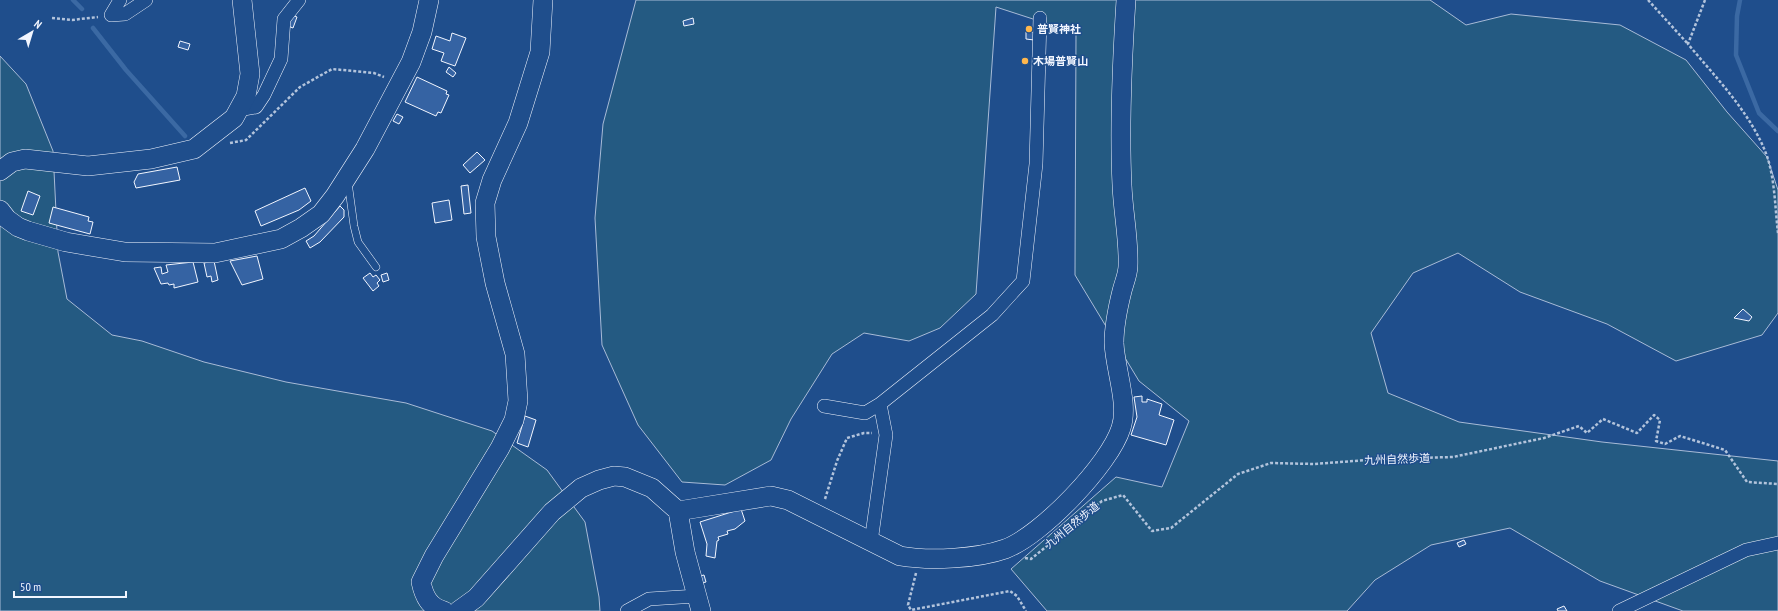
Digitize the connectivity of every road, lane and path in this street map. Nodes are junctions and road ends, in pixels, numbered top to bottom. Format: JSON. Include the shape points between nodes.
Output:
{"nodes":[{"id":1,"x":120,"y":0,"type":"edge"},
{"id":2,"x":146,"y":0,"type":"edge"},
{"id":3,"x":242,"y":0,"type":"edge"},
{"id":4,"x":299,"y":0,"type":"edge"},
{"id":5,"x":429,"y":0,"type":"edge"},
{"id":6,"x":543,"y":0,"type":"edge"},
{"id":7,"x":1126,"y":0,"type":"edge"},
{"id":8,"x":1648,"y":0,"type":"edge"},
{"id":9,"x":1705,"y":0,"type":"edge"},
{"id":10,"x":110,"y":15,"type":"junction"},
{"id":11,"x":52,"y":18,"type":"dead end"},
{"id":12,"x":1040,"y":18,"type":"dead end"},
{"id":13,"x":1688,"y":44,"type":"junction"},
{"id":14,"x":400,"y":84,"type":"junction"},
{"id":15,"x":238,"y":110,"type":"junction"},
{"id":16,"x":209,"y":138,"type":"junction"},
{"id":17,"x":0,"y":171,"type":"edge"},
{"id":18,"x":348,"y":176,"type":"junction"},
{"id":19,"x":0,"y":210,"type":"edge"},
{"id":20,"x":1778,"y":232,"type":"edge"},
{"id":21,"x":376,"y":267,"type":"dead end"},
{"id":22,"x":880,"y":404,"type":"junction"},
{"id":23,"x":824,"y":406,"type":"dead end"},
{"id":24,"x":886,"y":435,"type":"junction"},
{"id":25,"x":1778,"y":484,"type":"edge"},
{"id":26,"x":678,"y":511,"type":"junction"},
{"id":27,"x":818,"y":515,"type":"junction"},
{"id":28,"x":871,"y":542,"type":"junction"},
{"id":29,"x":1778,"y":543,"type":"edge"},
{"id":30,"x":1008,"y":548,"type":"junction"},
{"id":31,"x":920,"y":559,"type":"junction"},
{"id":32,"x":699,"y":604,"type":"edge"},
{"id":33,"x":444,"y":611,"type":"edge"},
{"id":34,"x":458,"y":611,"type":"edge"},
{"id":35,"x":628,"y":611,"type":"edge"},
{"id":36,"x":1026,"y":611,"type":"edge"},
{"id":37,"x":1619,"y":611,"type":"edge"}],
"edges":[{"from":1,"to":10,"type":"street"},
{"from":2,"to":10,"type":"street","via":[[125,14]]},
{"from":3,"to":15,"type":"street","via":[[250,74],[246,96]]},
{"from":4,"to":15,"type":"street","via":[[284,19],[281,59],[264,95],[256,107]]},
{"from":5,"to":14,"type":"street","via":[[422,32]]},
{"from":6,"to":33,"type":"street","via":[[540,52],[518,123],[492,180],[485,203],[486,238],[495,283],[515,354],[518,401],[514,420],[500,448],[434,556],[422,582],[428,602]]},
{"from":7,"to":30,"type":"street","via":[[1120,86],[1122,185],[1128,268],[1114,343],[1123,407],[1122,427],[1111,450],[1087,481],[1048,522]]},
{"from":8,"to":13,"type":"path"},
{"from":9,"to":13,"type":"path"},
{"from":10,"to":11,"type":"path","via":[[72,20]]},
{"from":12,"to":22,"type":"street","via":[[1036,164],[1023,281],[992,315]]},
{"from":13,"to":20,"type":"path","via":[[1745,112],[1767,157]]},
{"from":14,"to":16,"type":"path","via":[[374,73],[332,69],[300,87],[246,140],[234,144]]},
{"from":14,"to":18,"type":"street"},
{"from":15,"to":16,"type":"street","via":[[234,118]]},
{"from":16,"to":17,"type":"street","via":[[194,149],[150,159],[88,166],[25,159],[12,162]]},
{"from":18,"to":19,"type":"street","via":[[320,214],[281,240],[215,253],[125,252],[88,246],[18,227],[7,220]]},
{"from":18,"to":21,"type":"lane","via":[[358,242]]},
{"from":22,"to":23,"type":"street","via":[[865,413]]},
{"from":22,"to":24,"type":"street"},
{"from":24,"to":27,"type":"path","via":[[864,433],[847,438]]},
{"from":24,"to":28,"type":"street"},
{"from":25,"to":30,"type":"path","name":"九州自然歩道","via":[[1746,482],[1725,450],[1680,436],[1666,444],[1656,441],[1660,420],[1654,415],[1637,433],[1603,419],[1587,433],[1579,426],[1544,438],[1453,457],[1314,464],[1271,463],[1238,474],[1171,528],[1152,531],[1123,495],[1102,501],[1031,559],[1019,557]]},
{"from":26,"to":27,"type":"street","via":[[771,496],[788,500]]},
{"from":26,"to":32,"type":"street","via":[[685,552]]},
{"from":26,"to":34,"type":"street","via":[[652,488],[625,477],[614,476],[581,488],[552,512],[476,598]]},
{"from":27,"to":28,"type":"street"},
{"from":28,"to":31,"type":"street","via":[[900,556]]},
{"from":29,"to":37,"type":"street","via":[[1746,550]]},
{"from":30,"to":31,"type":"street","via":[[949,558]]},
{"from":31,"to":36,"type":"path","via":[[908,605],[911,610],[1010,591],[1017,596]]},
{"from":32,"to":35,"type":"street","via":[[649,598]]}]}
